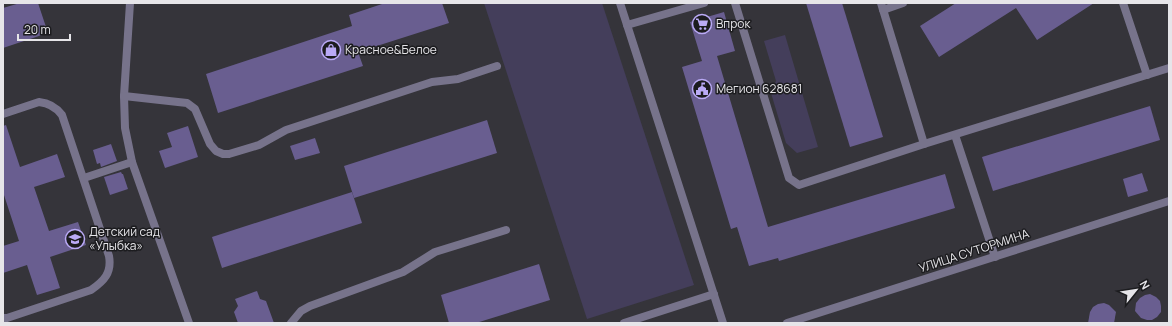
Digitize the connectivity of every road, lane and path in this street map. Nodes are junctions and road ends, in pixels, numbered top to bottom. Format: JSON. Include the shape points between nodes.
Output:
{"nodes":[{"id":1,"x":130,"y":3,"type":"edge"},
{"id":2,"x":620,"y":3,"type":"edge"},
{"id":3,"x":704,"y":3,"type":"edge"},
{"id":4,"x":735,"y":3,"type":"edge"},
{"id":5,"x":904,"y":3,"type":"edge"},
{"id":6,"x":1123,"y":3,"type":"edge"},
{"id":7,"x":882,"y":6,"type":"edge"},
{"id":8,"x":627,"y":25,"type":"junction"},
{"id":9,"x":497,"y":66,"type":"dead end"},
{"id":10,"x":1169,"y":68,"type":"edge"},
{"id":11,"x":1147,"y":75,"type":"junction"},
{"id":12,"x":124,"y":96,"type":"junction"},
{"id":13,"x":3,"y":114,"type":"edge"},
{"id":14,"x":955,"y":134,"type":"junction"},
{"id":15,"x":924,"y":144,"type":"junction"},
{"id":16,"x":132,"y":162,"type":"junction"},
{"id":17,"x":84,"y":178,"type":"junction"},
{"id":18,"x":1169,"y":201,"type":"edge"},
{"id":19,"x":506,"y":230,"type":"dead end"},
{"id":20,"x":995,"y":257,"type":"junction"},
{"id":21,"x":714,"y":294,"type":"junction"},
{"id":22,"x":3,"y":318,"type":"edge"},
{"id":23,"x":189,"y":323,"type":"edge"},
{"id":24,"x":291,"y":323,"type":"edge"},
{"id":25,"x":624,"y":323,"type":"edge"},
{"id":26,"x":723,"y":323,"type":"edge"},
{"id":27,"x":787,"y":323,"type":"edge"}],
"edges":[{"from":1,"to":12,"type":"lane"},
{"from":2,"to":8,"type":"lane"},
{"from":3,"to":8,"type":"lane"},
{"from":4,"to":15,"type":"lane","via":[[789,178],[799,184]]},
{"from":5,"to":7,"type":"lane"},
{"from":6,"to":11,"type":"lane"},
{"from":7,"to":15,"type":"lane"},
{"from":8,"to":21,"type":"lane"},
{"from":9,"to":12,"type":"lane","via":[[458,79],[432,82],[286,130],[259,145],[230,154],[216,151],[210,144],[195,109],[187,103]]},
{"from":10,"to":11,"type":"lane"},
{"from":11,"to":14,"type":"lane"},
{"from":12,"to":16,"type":"lane","via":[[125,128]]},
{"from":13,"to":17,"type":"lane","via":[[39,102],[57,108],[62,114]]},
{"from":14,"to":15,"type":"lane"},
{"from":14,"to":20,"type":"lane"},
{"from":16,"to":17,"type":"lane"},
{"from":16,"to":23,"type":"lane"},
{"from":17,"to":22,"type":"lane","via":[[109,256],[106,276],[91,290]]},
{"from":18,"to":20,"type":"lane","name":"УЛИЦА СУТОРМИНА"},
{"from":19,"to":24,"type":"lane","via":[[435,252],[403,272],[310,306],[301,311]]},
{"from":20,"to":27,"type":"lane","name":"УЛИЦА СУТОРМИНА"},
{"from":21,"to":25,"type":"lane"},
{"from":21,"to":26,"type":"lane"}]}
